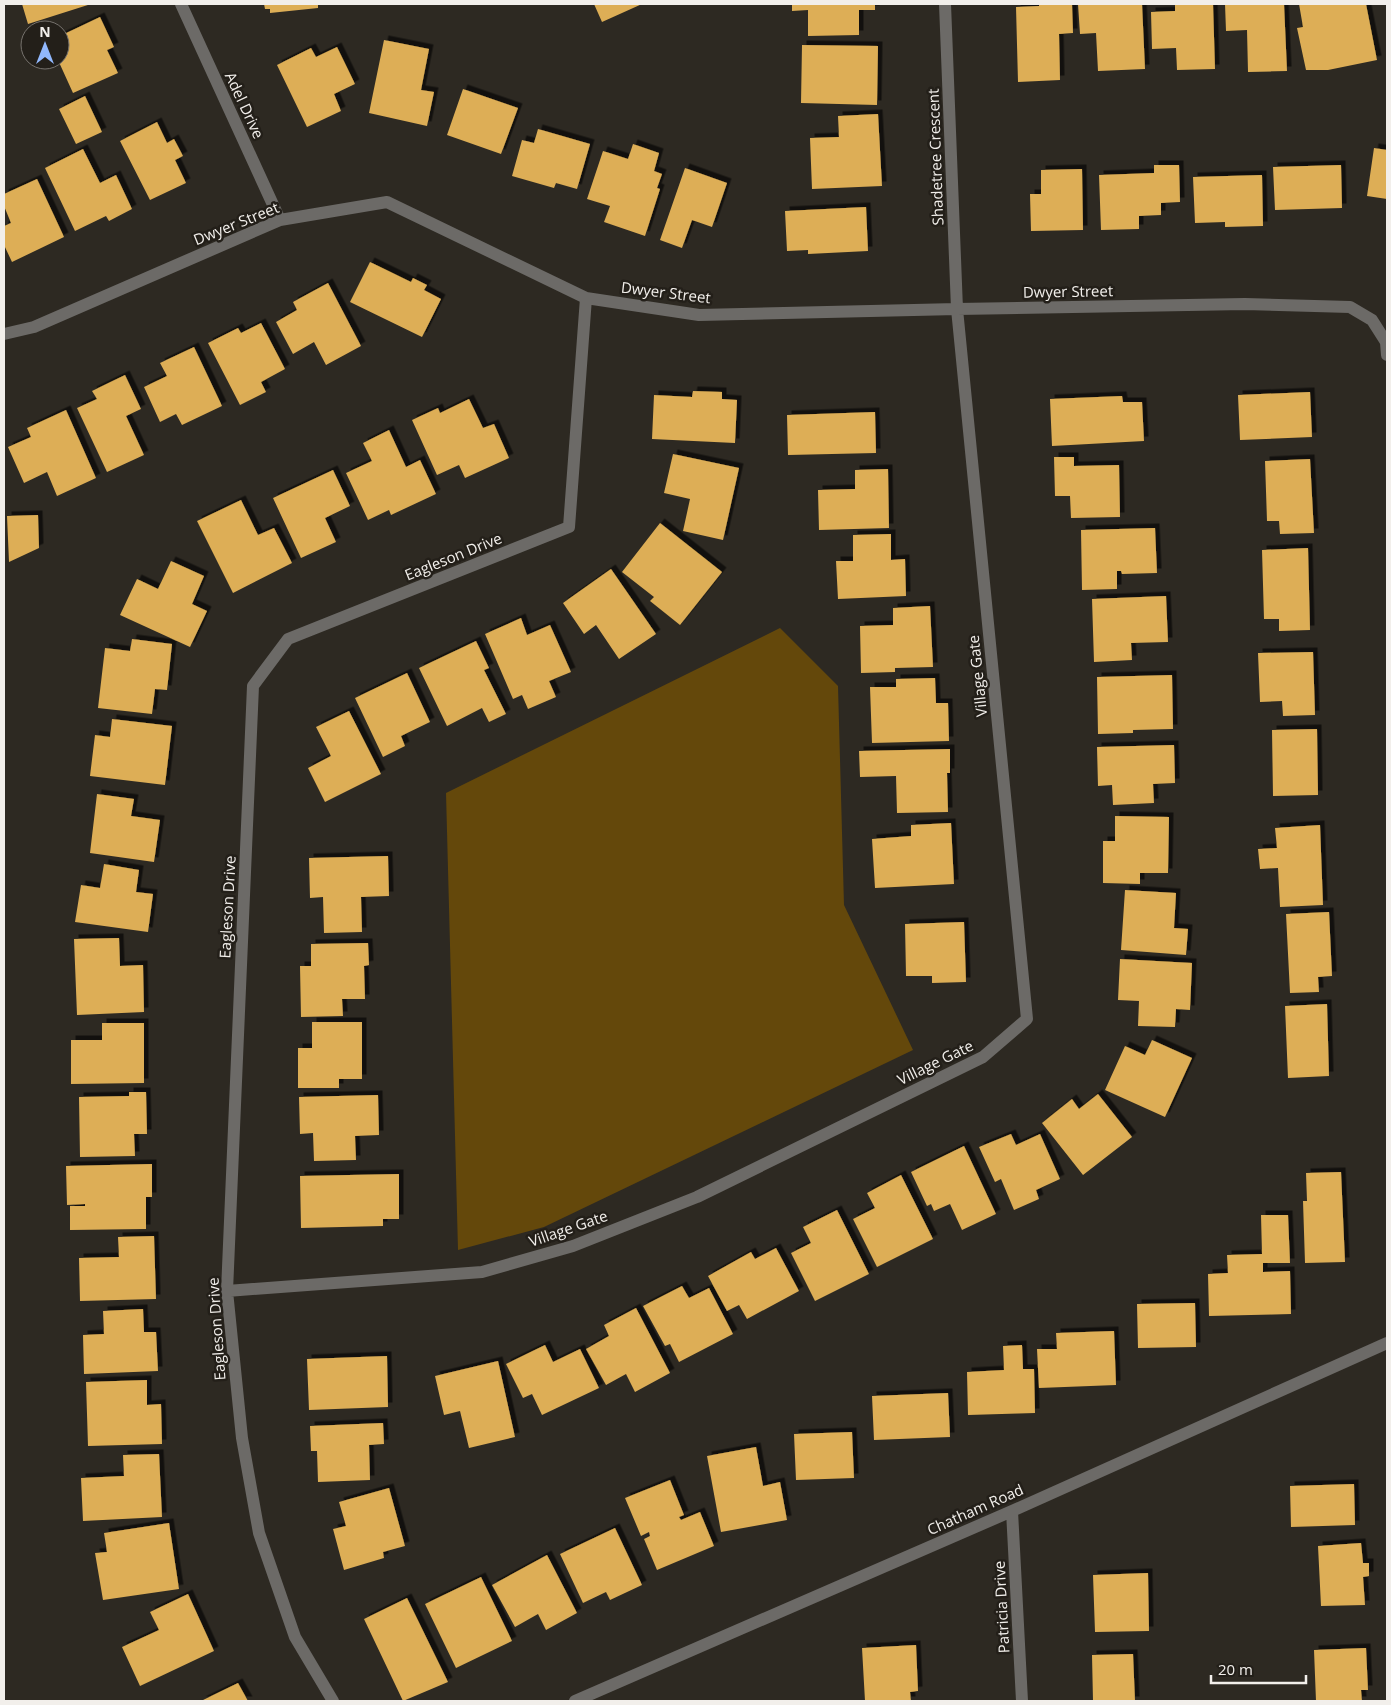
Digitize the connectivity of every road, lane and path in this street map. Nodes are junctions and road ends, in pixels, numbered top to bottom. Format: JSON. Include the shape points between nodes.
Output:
{"nodes":[{"id":1,"x":182,"y":4,"type":"edge"},
{"id":2,"x":945,"y":4,"type":"edge"},
{"id":3,"x":280,"y":220,"type":"junction"},
{"id":4,"x":586,"y":298,"type":"junction"},
{"id":5,"x":957,"y":309,"type":"junction"},
{"id":6,"x":4,"y":334,"type":"edge"},
{"id":7,"x":1386,"y":342,"type":"edge"},
{"id":8,"x":1387,"y":355,"type":"edge"},
{"id":9,"x":226,"y":1291,"type":"junction"},
{"id":10,"x":1387,"y":1343,"type":"edge"},
{"id":11,"x":1012,"y":1511,"type":"junction"},
{"id":12,"x":333,"y":1701,"type":"edge"},
{"id":13,"x":577,"y":1701,"type":"edge"},
{"id":14,"x":1022,"y":1701,"type":"edge"}],
"edges":[{"from":1,"to":3,"type":"street","name":"Adel Drive"},
{"from":2,"to":5,"type":"street","name":"Shadetree Crescent"},
{"from":3,"to":4,"type":"street","name":"Dwyer Street","via":[[387,202]]},
{"from":3,"to":6,"type":"street","name":"Dwyer Street","via":[[34,327]]},
{"from":4,"to":5,"type":"street","name":"Dwyer Street","via":[[699,315]]},
{"from":4,"to":9,"type":"street","name":"Eagleson Drive","via":[[569,527],[288,640],[254,686]]},
{"from":5,"to":7,"type":"street","name":"Dwyer Street","via":[[1245,304],[1350,307],[1372,320]]},
{"from":5,"to":9,"type":"street","name":"Village Gate","via":[[1027,1019],[983,1056],[696,1197],[573,1246],[482,1272]]},
{"from":7,"to":8,"type":"street"},
{"from":9,"to":12,"type":"street","name":"Eagleson Drive","via":[[242,1438],[259,1533],[294,1637]]},
{"from":10,"to":11,"type":"street","name":"Chatham Road"},
{"from":11,"to":13,"type":"street","name":"Chatham Road"},
{"from":11,"to":14,"type":"street","name":"Patricia Drive"}]}
